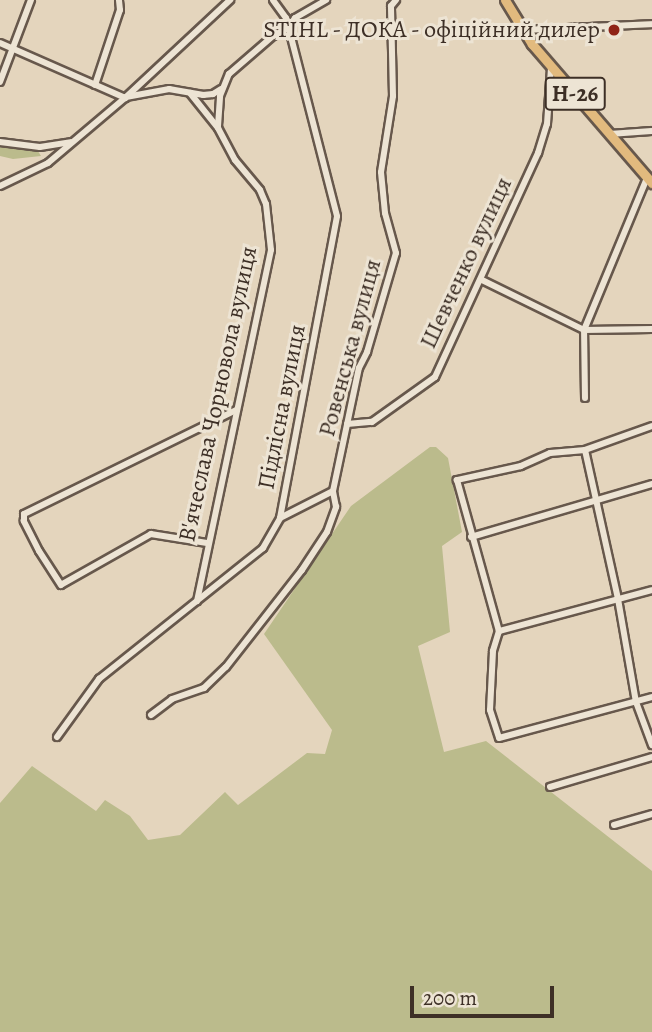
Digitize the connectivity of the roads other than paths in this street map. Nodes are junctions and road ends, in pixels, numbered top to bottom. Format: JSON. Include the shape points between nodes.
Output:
{"nodes":[{"id":1,"x":31,"y":0,"type":"edge"},
{"id":2,"x":119,"y":0,"type":"edge"},
{"id":3,"x":230,"y":0,"type":"edge"},
{"id":4,"x":273,"y":0,"type":"edge"},
{"id":5,"x":326,"y":0,"type":"edge"},
{"id":6,"x":396,"y":0,"type":"edge"},
{"id":7,"x":505,"y":0,"type":"edge"},
{"id":8,"x":652,"y":24,"type":"edge"},
{"id":9,"x":288,"y":28,"type":"junction"},
{"id":10,"x":521,"y":30,"type":"junction"},
{"id":11,"x":0,"y":43,"type":"edge"},
{"id":12,"x":14,"y":49,"type":"junction"},
{"id":13,"x":551,"y":66,"type":"junction"},
{"id":14,"x":0,"y":82,"type":"edge"},
{"id":15,"x":95,"y":85,"type":"junction"},
{"id":16,"x":221,"y":89,"type":"junction"},
{"id":17,"x":190,"y":93,"type":"junction"},
{"id":18,"x":125,"y":98,"type":"junction"},
{"id":19,"x":218,"y":128,"type":"junction"},
{"id":20,"x":652,"y":131,"type":"edge"},
{"id":21,"x":609,"y":134,"type":"junction"},
{"id":22,"x":0,"y":142,"type":"edge"},
{"id":23,"x":73,"y":142,"type":"junction"},
{"id":24,"x":650,"y":180,"type":"edge"},
{"id":25,"x":0,"y":186,"type":"edge"},
{"id":26,"x":482,"y":280,"type":"junction"},
{"id":27,"x":652,"y":329,"type":"edge"},
{"id":28,"x":584,"y":330,"type":"junction"},
{"id":29,"x":584,"y":398,"type":"dead end"},
{"id":30,"x":236,"y":410,"type":"junction"},
{"id":31,"x":347,"y":424,"type":"junction"},
{"id":32,"x":652,"y":426,"type":"edge"},
{"id":33,"x":585,"y":450,"type":"junction"},
{"id":34,"x":652,"y":484,"type":"edge"},
{"id":35,"x":333,"y":491,"type":"junction"},
{"id":36,"x":597,"y":500,"type":"junction"},
{"id":37,"x":280,"y":518,"type":"junction"},
{"id":38,"x":471,"y":537,"type":"junction"},
{"id":39,"x":207,"y":542,"type":"junction"},
{"id":40,"x":652,"y":590,"type":"edge"},
{"id":41,"x":618,"y":599,"type":"junction"},
{"id":42,"x":197,"y":601,"type":"junction"},
{"id":43,"x":499,"y":631,"type":"junction"},
{"id":44,"x":652,"y":697,"type":"edge"},
{"id":45,"x":636,"y":702,"type":"junction"},
{"id":46,"x":151,"y":715,"type":"dead end"},
{"id":47,"x":57,"y":737,"type":"dead end"},
{"id":48,"x":652,"y":745,"type":"edge"},
{"id":49,"x":652,"y":757,"type":"edge"},
{"id":50,"x":550,"y":787,"type":"dead end"},
{"id":51,"x":652,"y":814,"type":"edge"},
{"id":52,"x":614,"y":825,"type":"dead end"}],
"edges":[{"from":1,"to":12,"type":"street"},
{"from":2,"to":15,"type":"street","via":[[120,10]]},
{"from":3,"to":18,"type":"street"},
{"from":4,"to":9,"type":"street","name":"Підлісна вулиця"},
{"from":5,"to":9,"type":"street","via":[[295,18]]},
{"from":6,"to":31,"type":"street","name":"Ровенська вулиця","via":[[391,6],[393,96],[381,172],[385,213],[396,253],[359,368]]},
{"from":7,"to":10,"type":"main road","number":"Н-26"},
{"from":8,"to":10,"type":"street"},
{"from":9,"to":16,"type":"street","via":[[236,68]]},
{"from":9,"to":37,"type":"street","name":"Підлісна вулиця","via":[[337,216]]},
{"from":10,"to":13,"type":"main road","number":"Н-26"},
{"from":11,"to":12,"type":"street"},
{"from":12,"to":14,"type":"street"},
{"from":12,"to":15,"type":"street"},
{"from":13,"to":21,"type":"main road","number":"Н-26"},
{"from":13,"to":26,"type":"street","name":"Шевченко вулиця","via":[[547,124],[538,153]]},
{"from":15,"to":18,"type":"street"},
{"from":16,"to":17,"type":"street","via":[[213,94]]},
{"from":16,"to":19,"type":"street"},
{"from":17,"to":18,"type":"street","via":[[169,89]]},
{"from":17,"to":19,"type":"street","name":"В'ячеслава Чорновола вулиця"},
{"from":18,"to":23,"type":"street"},
{"from":19,"to":30,"type":"street","name":"В'ячеслава Чорновола вулиця","via":[[235,160],[260,190],[271,250]]},
{"from":20,"to":21,"type":"street"},
{"from":21,"to":24,"type":"main road","number":"Н-26"},
{"from":22,"to":23,"type":"street","via":[[40,147]]},
{"from":23,"to":25,"type":"street","via":[[48,163]]},
{"from":24,"to":28,"type":"street"},
{"from":26,"to":28,"type":"street"},
{"from":26,"to":31,"type":"street","name":"Шевченко вулиця","via":[[435,377],[372,422]]},
{"from":27,"to":28,"type":"street"},
{"from":28,"to":29,"type":"street"},
{"from":30,"to":39,"type":"street","name":"В'ячеслава Чорновола вулиця"},
{"from":30,"to":39,"type":"street","via":[[24,514],[39,551],[61,585],[150,534]]},
{"from":31,"to":35,"type":"street","name":"Ровенська вулиця"},
{"from":32,"to":33,"type":"street"},
{"from":33,"to":36,"type":"street"},
{"from":33,"to":38,"type":"street","via":[[550,453],[521,466],[457,480]]},
{"from":34,"to":36,"type":"street"},
{"from":35,"to":37,"type":"street"},
{"from":35,"to":46,"type":"street","name":"Ровенська вулиця","via":[[336,507],[321,542],[226,667],[204,688],[173,699]]},
{"from":36,"to":38,"type":"street"},
{"from":36,"to":41,"type":"street"},
{"from":37,"to":42,"type":"street","name":"Підлісна вулиця","via":[[262,548]]},
{"from":38,"to":43,"type":"street"},
{"from":39,"to":42,"type":"street","name":"В'ячеслава Чорновола вулиця"},
{"from":40,"to":41,"type":"street"},
{"from":41,"to":43,"type":"street"},
{"from":41,"to":45,"type":"street"},
{"from":42,"to":47,"type":"street","name":"Підлісна вулиця","via":[[99,679]]},
{"from":43,"to":45,"type":"street","via":[[493,651],[490,710],[499,738]]},
{"from":44,"to":45,"type":"street"},
{"from":45,"to":48,"type":"street"},
{"from":49,"to":50,"type":"street"},
{"from":51,"to":52,"type":"street"}]}
